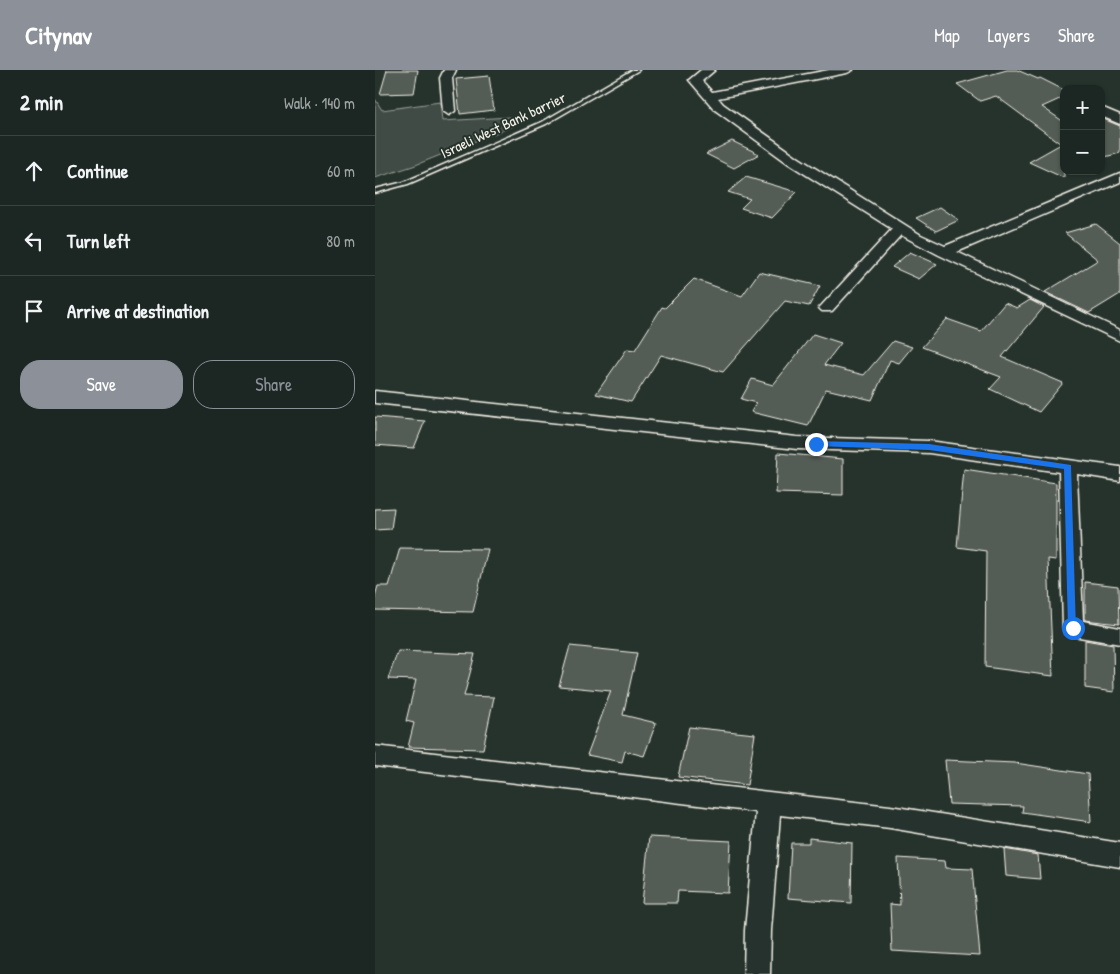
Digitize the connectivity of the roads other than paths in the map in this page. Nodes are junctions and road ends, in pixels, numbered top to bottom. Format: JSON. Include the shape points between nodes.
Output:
{"nodes":[{"id":1,"x":450,"y":70,"type":"edge"},
{"id":2,"x":636,"y":70,"type":"edge"},
{"id":3,"x":709,"y":70,"type":"edge"},
{"id":4,"x":847,"y":70,"type":"edge"},
{"id":5,"x":710,"y":96,"type":"junction"},
{"id":6,"x":449,"y":111,"type":"dead end"},
{"id":7,"x":1105,"y":113,"type":"edge"},
{"id":8,"x":1120,"y":120,"type":"edge"},
{"id":9,"x":1120,"y":177,"type":"edge"},
{"id":10,"x":375,"y":191,"type":"edge"},
{"id":11,"x":900,"y":228,"type":"junction"},
{"id":12,"x":944,"y":252,"type":"junction"},
{"id":13,"x":827,"y":308,"type":"dead end"},
{"id":14,"x":1120,"y":336,"type":"edge"},
{"id":15,"x":375,"y":397,"type":"edge"},
{"id":16,"x":1068,"y":467,"type":"junction"},
{"id":17,"x":1120,"y":474,"type":"edge"},
{"id":18,"x":1120,"y":636,"type":"edge"},
{"id":19,"x":375,"y":756,"type":"edge"},
{"id":20,"x":769,"y":802,"type":"junction"},
{"id":21,"x":1120,"y":856,"type":"edge"},
{"id":22,"x":757,"y":974,"type":"edge"}],
"edges":[{"from":1,"to":6,"type":"street","via":[[446,78]]},
{"from":2,"to":10,"type":"lane","name":"Israeli West Bank barrier","via":[[545,123],[406,183]]},
{"from":3,"to":5,"type":"street","via":[[695,80]]},
{"from":4,"to":5,"type":"street"},
{"from":5,"to":11,"type":"street","via":[[719,107],[794,161]]},
{"from":7,"to":8,"type":"street"},
{"from":9,"to":12,"type":"street"},
{"from":11,"to":12,"type":"street"},
{"from":11,"to":13,"type":"street"},
{"from":12,"to":14,"type":"street"},
{"from":15,"to":16,"type":"street","via":[[797,443],[929,447]]},
{"from":16,"to":17,"type":"street"},
{"from":16,"to":18,"type":"street","via":[[1073,628]]},
{"from":19,"to":20,"type":"street"},
{"from":20,"to":21,"type":"street","via":[[890,816]]},
{"from":20,"to":22,"type":"street"}]}
